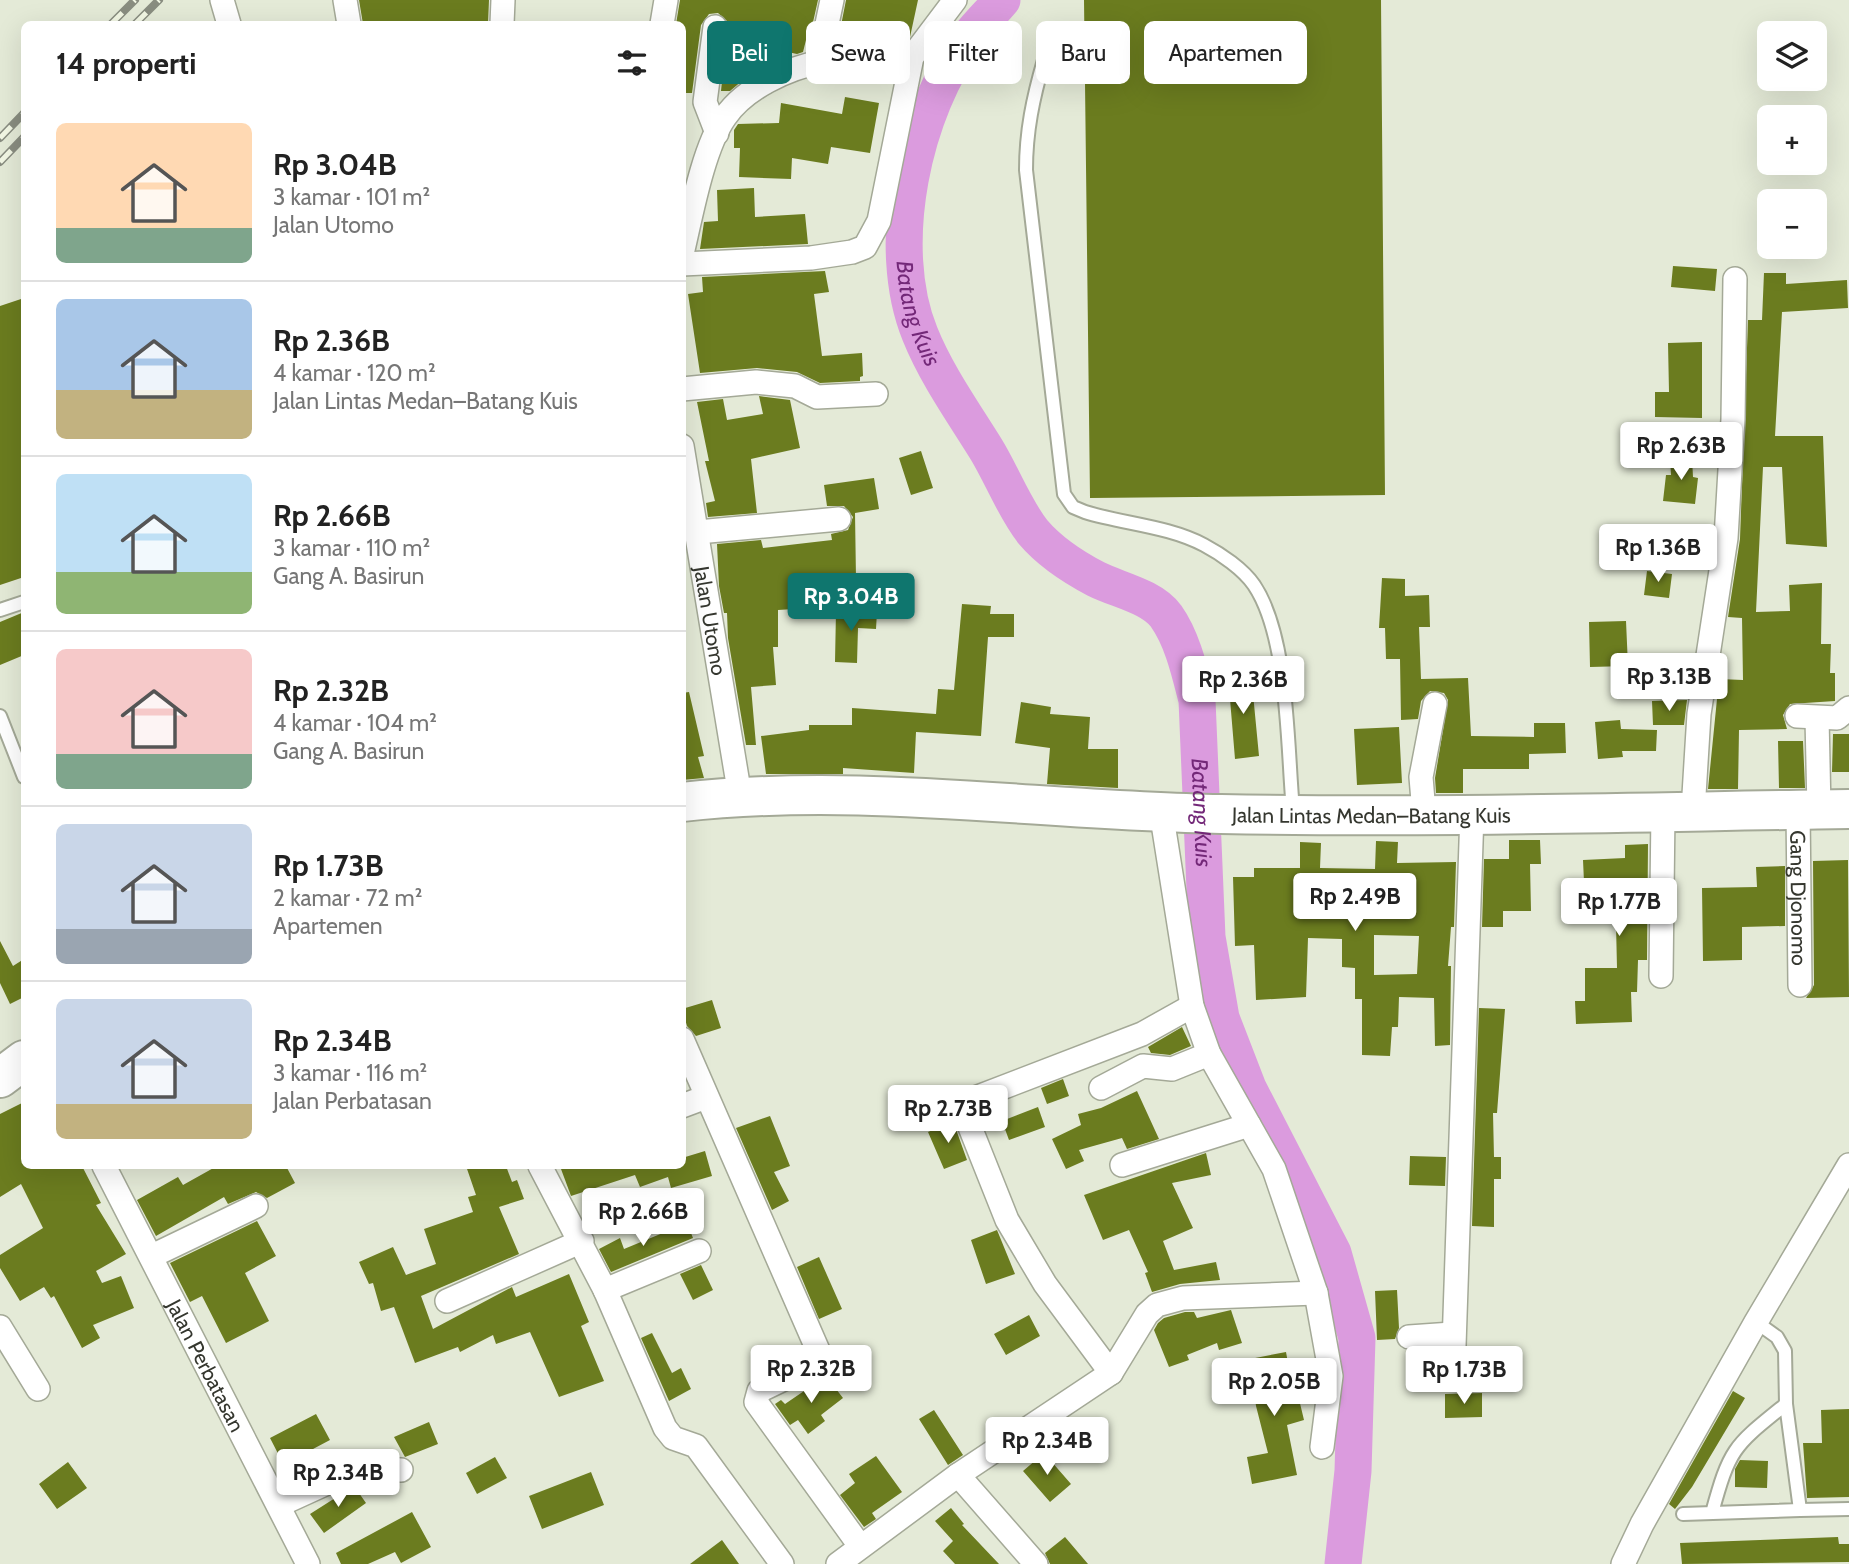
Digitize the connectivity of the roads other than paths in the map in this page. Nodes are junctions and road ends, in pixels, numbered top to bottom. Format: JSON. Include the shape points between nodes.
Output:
{"nodes":[{"id":1,"x":222,"y":0,"type":"edge"},
{"id":2,"x":345,"y":0,"type":"edge"},
{"id":3,"x":503,"y":0,"type":"edge"},
{"id":4,"x":666,"y":0,"type":"edge"},
{"id":5,"x":832,"y":0,"type":"edge"},
{"id":6,"x":955,"y":0,"type":"edge"},
{"id":7,"x":228,"y":21,"type":"edge"},
{"id":8,"x":348,"y":21,"type":"edge"},
{"id":9,"x":502,"y":21,"type":"edge"},
{"id":10,"x":662,"y":21,"type":"edge"},
{"id":11,"x":828,"y":21,"type":"edge"},
{"id":12,"x":912,"y":57,"type":"joint"},
{"id":13,"x":806,"y":66,"type":"edge"},
{"id":14,"x":707,"y":84,"type":"edge"},
{"id":15,"x":1037,"y":84,"type":"edge"},
{"id":16,"x":717,"y":133,"type":"junction"},
{"id":17,"x":686,"y":237,"type":"edge"},
{"id":18,"x":686,"y":264,"type":"edge"},
{"id":19,"x":1735,"y":279,"type":"dead end"},
{"id":20,"x":686,"y":389,"type":"edge"},
{"id":21,"x":876,"y":394,"type":"dead end"},
{"id":22,"x":686,"y":467,"type":"edge"},
{"id":23,"x":839,"y":519,"type":"dead end"},
{"id":24,"x":698,"y":531,"type":"junction"},
{"id":25,"x":21,"y":603,"type":"edge"},
{"id":26,"x":0,"y":610,"type":"edge"},
{"id":27,"x":1435,"y":704,"type":"dead end"},
{"id":28,"x":1849,"y":708,"type":"edge"},
{"id":29,"x":0,"y":716,"type":"edge"},
{"id":30,"x":21,"y":768,"type":"edge"},
{"id":31,"x":740,"y":796,"type":"junction"},
{"id":32,"x":686,"y":802,"type":"edge"},
{"id":33,"x":1822,"y":809,"type":"edge"},
{"id":34,"x":1678,"y":811,"type":"junction"},
{"id":35,"x":1190,"y":812,"type":"junction"},
{"id":36,"x":1293,"y":813,"type":"junction"},
{"id":37,"x":1424,"y":813,"type":"junction"},
{"id":38,"x":1472,"y":813,"type":"junction"},
{"id":39,"x":1661,"y":976,"type":"dead end"},
{"id":40,"x":1800,"y":985,"type":"dead end"},
{"id":41,"x":1192,"y":1006,"type":"junction"},
{"id":42,"x":686,"y":1049,"type":"edge"},
{"id":43,"x":1209,"y":1054,"type":"junction"},
{"id":44,"x":21,"y":1062,"type":"edge"},
{"id":45,"x":0,"y":1078,"type":"edge"},
{"id":46,"x":1101,"y":1088,"type":"dead end"},
{"id":47,"x":706,"y":1097,"type":"junction"},
{"id":48,"x":686,"y":1104,"type":"edge"},
{"id":49,"x":1249,"y":1125,"type":"junction"},
{"id":50,"x":1122,"y":1165,"type":"dead end"},
{"id":51,"x":1849,"y":1166,"type":"edge"},
{"id":52,"x":106,"y":1169,"type":"edge"},
{"id":53,"x":542,"y":1169,"type":"edge"},
{"id":54,"x":256,"y":1206,"type":"dead end"},
{"id":55,"x":582,"y":1241,"type":"junction"},
{"id":56,"x":699,"y":1251,"type":"dead end"},
{"id":57,"x":152,"y":1256,"type":"junction"},
{"id":58,"x":605,"y":1290,"type":"junction"},
{"id":59,"x":1316,"y":1293,"type":"junction"},
{"id":60,"x":447,"y":1301,"type":"dead end"},
{"id":61,"x":1756,"y":1322,"type":"junction"},
{"id":62,"x":0,"y":1328,"type":"edge"},
{"id":63,"x":1452,"y":1334,"type":"junction"},
{"id":64,"x":1409,"y":1337,"type":"dead end"},
{"id":65,"x":1111,"y":1373,"type":"junction"},
{"id":66,"x":1453,"y":1375,"type":"dead end"},
{"id":67,"x":38,"y":1389,"type":"dead end"},
{"id":68,"x":1786,"y":1404,"type":"junction"},
{"id":69,"x":1322,"y":1447,"type":"dead end"},
{"id":70,"x":401,"y":1470,"type":"dead end"},
{"id":71,"x":958,"y":1475,"type":"junction"},
{"id":72,"x":279,"y":1506,"type":"junction"},
{"id":73,"x":1849,"y":1509,"type":"edge"},
{"id":74,"x":1800,"y":1510,"type":"junction"},
{"id":75,"x":1712,"y":1513,"type":"junction"},
{"id":76,"x":1683,"y":1514,"type":"dead end"},
{"id":77,"x":860,"y":1546,"type":"junction"},
{"id":78,"x":308,"y":1564,"type":"edge"},
{"id":79,"x":782,"y":1564,"type":"edge"},
{"id":80,"x":838,"y":1564,"type":"edge"},
{"id":81,"x":1036,"y":1564,"type":"edge"},
{"id":82,"x":1623,"y":1564,"type":"edge"}],
"edges":[{"from":1,"to":7,"type":"street"},
{"from":2,"to":8,"type":"street"},
{"from":3,"to":9,"type":"street"},
{"from":4,"to":10,"type":"street"},
{"from":5,"to":11,"type":"street"},
{"from":6,"to":12,"type":"street"},
{"from":12,"to":18,"type":"street","via":[[879,221],[865,247],[811,258]]},
{"from":13,"to":16,"type":"street","via":[[735,105]]},
{"from":14,"to":16,"type":"street","via":[[705,102]]},
{"from":15,"to":36,"type":"lane","via":[[1026,135],[1026,170],[1065,494],[1073,507],[1085,512],[1203,545],[1232,563],[1253,584],[1278,649]]},
{"from":16,"to":17,"type":"street"},
{"from":19,"to":34,"type":"street","via":[[1726,538],[1699,714]]},
{"from":20,"to":21,"type":"street","via":[[756,382],[794,386],[817,397]]},
{"from":22,"to":24,"type":"street","name":"Jalan Utomo"},
{"from":23,"to":24,"type":"street"},
{"from":24,"to":31,"type":"street","name":"Jalan Utomo"},
{"from":25,"to":26,"type":"lane"},
{"from":27,"to":37,"type":"street","via":[[1421,777]]},
{"from":28,"to":33,"type":"street","name":"Gang Djonomo","via":[[1837,718],[1807,717]]},
{"from":29,"to":30,"type":"lane"},
{"from":31,"to":32,"type":"highway","name":"Jalan Lintas Medan–Batang Kuis"},
{"from":31,"to":35,"type":"highway","name":"Jalan Lintas Medan–Batang Kuis","via":[[928,796]]},
{"from":33,"to":34,"type":"highway","name":"Jalan Lintas Medan–Batang Kuis"},
{"from":33,"to":40,"type":"street","name":"Gang Djonomo"},
{"from":34,"to":38,"type":"highway","name":"Jalan Lintas Medan–Batang Kuis"},
{"from":34,"to":39,"type":"street"},
{"from":35,"to":36,"type":"highway","name":"Jalan Lintas Medan–Batang Kuis"},
{"from":35,"to":41,"type":"street"},
{"from":36,"to":37,"type":"highway","name":"Jalan Lintas Medan–Batang Kuis"},
{"from":37,"to":38,"type":"highway","name":"Jalan Lintas Medan–Batang Kuis"},
{"from":38,"to":63,"type":"street"},
{"from":41,"to":43,"type":"street"},
{"from":41,"to":65,"type":"street","via":[[1142,1034],[965,1102],[962,1107],[1007,1220],[1045,1284]]},
{"from":42,"to":47,"type":"street"},
{"from":43,"to":46,"type":"street","via":[[1172,1069],[1143,1066]]},
{"from":43,"to":49,"type":"street"},
{"from":44,"to":45,"type":"highway"},
{"from":47,"to":48,"type":"street"},
{"from":47,"to":77,"type":"street","via":[[820,1355],[817,1363],[759,1391],[756,1402]]},
{"from":49,"to":50,"type":"street"},
{"from":49,"to":59,"type":"street","via":[[1274,1169]]},
{"from":51,"to":61,"type":"street"},
{"from":52,"to":57,"type":"street","name":"Jalan Perbatasan"},
{"from":53,"to":55,"type":"street"},
{"from":54,"to":57,"type":"street"},
{"from":55,"to":58,"type":"street"},
{"from":55,"to":60,"type":"street"},
{"from":56,"to":58,"type":"street"},
{"from":57,"to":72,"type":"street","name":"Jalan Perbatasan"},
{"from":58,"to":79,"type":"street","via":[[668,1432],[696,1446]]},
{"from":59,"to":65,"type":"street","via":[[1163,1302],[1147,1314]]},
{"from":59,"to":69,"type":"street","via":[[1331,1376]]},
{"from":61,"to":68,"type":"lane","via":[[1784,1346]]},
{"from":61,"to":82,"type":"street"},
{"from":62,"to":67,"type":"street"},
{"from":63,"to":64,"type":"street"},
{"from":63,"to":66,"type":"street"},
{"from":65,"to":71,"type":"street"},
{"from":68,"to":74,"type":"lane"},
{"from":68,"to":75,"type":"lane","via":[[1740,1441],[1728,1457]]},
{"from":70,"to":72,"type":"street","via":[[360,1468]]},
{"from":71,"to":77,"type":"street"},
{"from":71,"to":81,"type":"street"},
{"from":72,"to":78,"type":"street","name":"Jalan Perbatasan"},
{"from":73,"to":74,"type":"lane"},
{"from":74,"to":75,"type":"lane"},
{"from":75,"to":76,"type":"lane"},
{"from":77,"to":80,"type":"street"}]}
